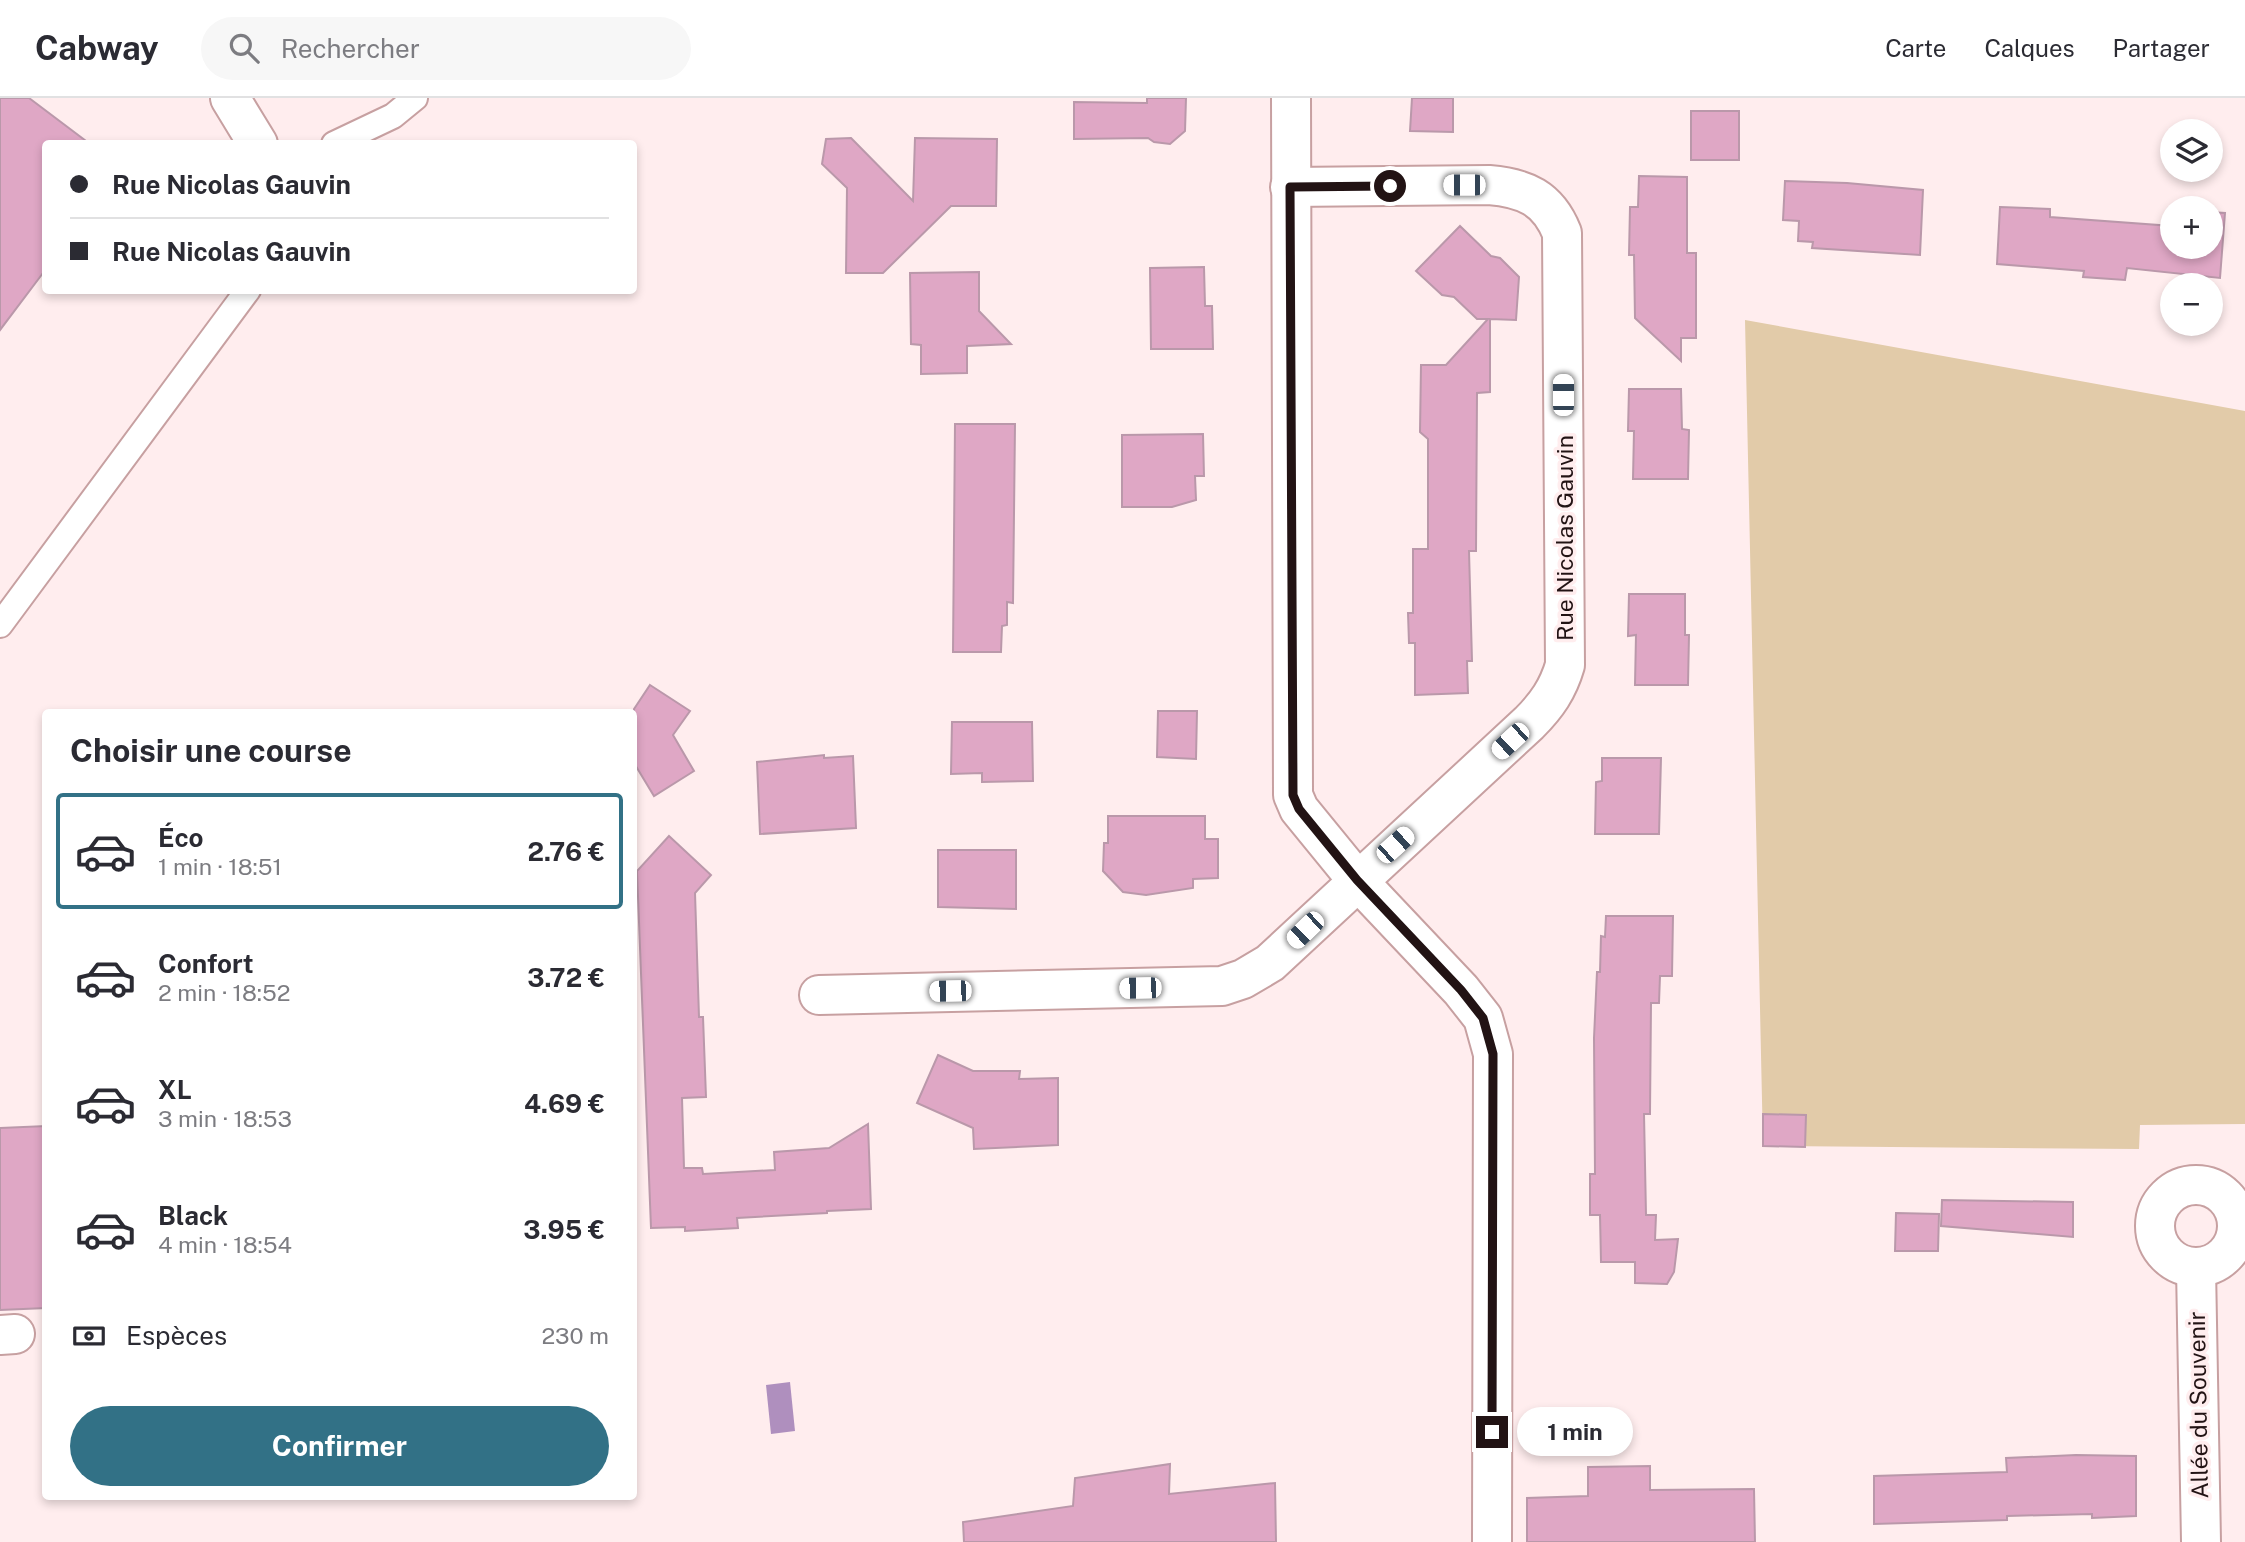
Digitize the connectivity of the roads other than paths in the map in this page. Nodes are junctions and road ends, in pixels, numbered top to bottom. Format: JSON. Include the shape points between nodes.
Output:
{"nodes":[{"id":1,"x":230,"y":98,"type":"edge"},
{"id":2,"x":415,"y":98,"type":"edge"},
{"id":3,"x":1291,"y":98,"type":"edge"},
{"id":4,"x":256,"y":140,"type":"edge"},
{"id":5,"x":342,"y":140,"type":"edge"},
{"id":6,"x":1290,"y":187,"type":"junction"},
{"id":7,"x":245,"y":294,"type":"edge"},
{"id":8,"x":0,"y":625,"type":"edge"},
{"id":9,"x":1357,"y":880,"type":"junction"},
{"id":10,"x":819,"y":995,"type":"dead end"},
{"id":11,"x":2196,"y":1268,"type":"dead end"},
{"id":12,"x":1492,"y":1542,"type":"edge"},
{"id":13,"x":2201,"y":1542,"type":"edge"}],
"edges":[{"from":1,"to":4,"type":"street"},
{"from":2,"to":5,"type":"lane","via":[[393,116]]},
{"from":3,"to":6,"type":"street"},
{"from":6,"to":9,"type":"street","via":[[1293,795],[1299,809]]},
{"from":6,"to":9,"type":"street","name":"Rue Nicolas Gauvin","via":[[1514,187],[1547,206],[1562,233],[1565,665],[1559,686],[1529,723]]},
{"from":7,"to":8,"type":"lane"},
{"from":9,"to":10,"type":"street","name":"Rue Nicolas Gauvin","via":[[1270,962],[1222,986]]},
{"from":9,"to":12,"type":"street","via":[[1483,1018],[1493,1054]]},
{"from":11,"to":13,"type":"street","name":"Allée du Souvenir"}]}
